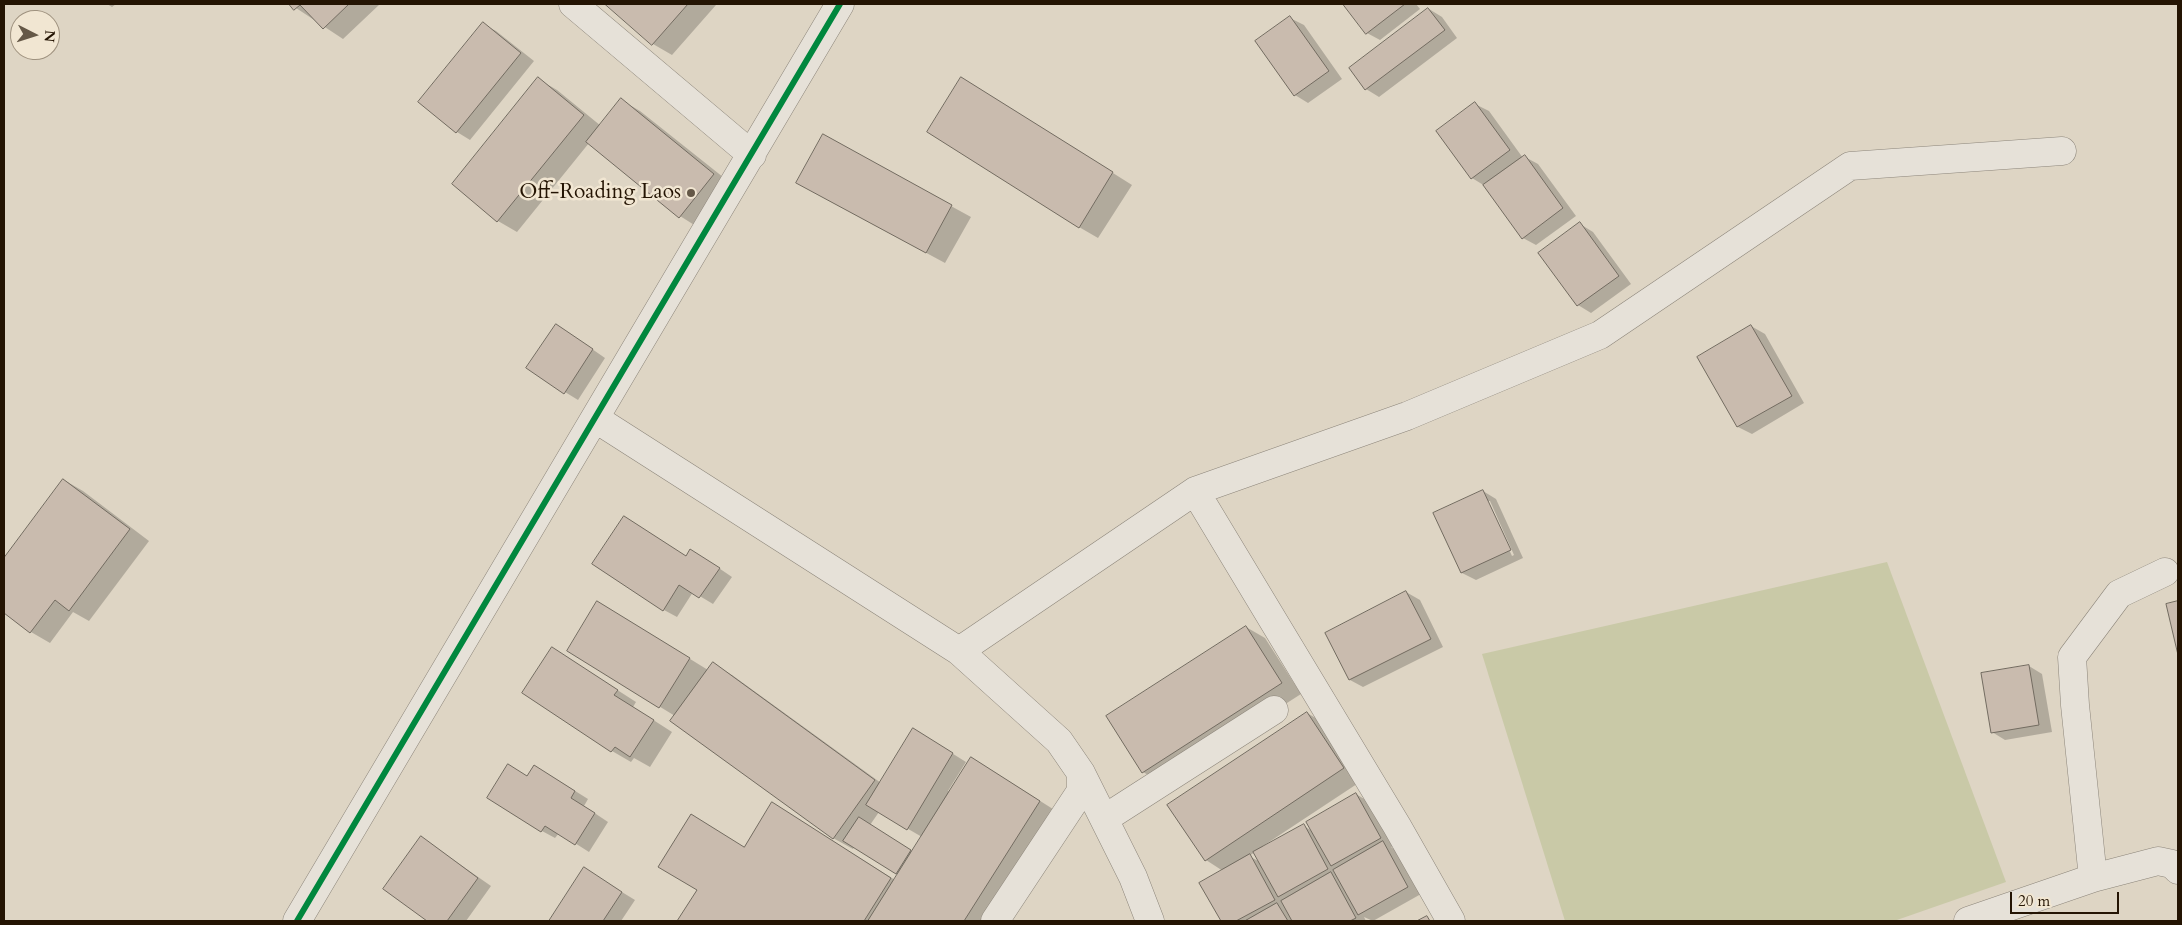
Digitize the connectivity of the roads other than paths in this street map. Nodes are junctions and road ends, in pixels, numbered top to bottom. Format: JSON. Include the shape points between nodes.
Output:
{"nodes":[{"id":1,"x":572,"y":4,"type":"edge"},
{"id":2,"x":840,"y":4,"type":"edge"},
{"id":3,"x":2062,"y":151,"type":"dead end"},
{"id":4,"x":752,"y":154,"type":"junction"},
{"id":5,"x":596,"y":419,"type":"junction"},
{"id":6,"x":1195,"y":490,"type":"junction"},
{"id":7,"x":2165,"y":572,"type":"dead end"},
{"id":8,"x":959,"y":651,"type":"junction"},
{"id":9,"x":1274,"y":710,"type":"dead end"},
{"id":10,"x":1081,"y":773,"type":"junction"},
{"id":11,"x":1104,"y":819,"type":"junction"},
{"id":12,"x":2178,"y":870,"type":"edge"},
{"id":13,"x":2093,"y":878,"type":"junction"},
{"id":14,"x":297,"y":921,"type":"edge"},
{"id":15,"x":995,"y":921,"type":"edge"},
{"id":16,"x":1150,"y":921,"type":"edge"},
{"id":17,"x":1451,"y":921,"type":"edge"},
{"id":18,"x":1968,"y":921,"type":"edge"}],
"edges":[{"from":1,"to":4,"type":"street"},
{"from":2,"to":4,"type":"street"},
{"from":3,"to":6,"type":"street","via":[[1850,166],[1600,335],[1407,416]]},
{"from":4,"to":5,"type":"street"},
{"from":5,"to":8,"type":"street"},
{"from":5,"to":14,"type":"street"},
{"from":6,"to":8,"type":"street"},
{"from":6,"to":17,"type":"street","via":[[1398,826]]},
{"from":7,"to":13,"type":"street","via":[[2119,594],[2072,657],[2074,705]]},
{"from":8,"to":10,"type":"street","via":[[1059,741]]},
{"from":9,"to":11,"type":"street"},
{"from":10,"to":11,"type":"street"},
{"from":10,"to":15,"type":"street","via":[[1082,791]]},
{"from":11,"to":16,"type":"street","via":[[1133,877]]},
{"from":12,"to":13,"type":"street","via":[[2172,864],[2158,861]]},
{"from":13,"to":18,"type":"street"}]}
